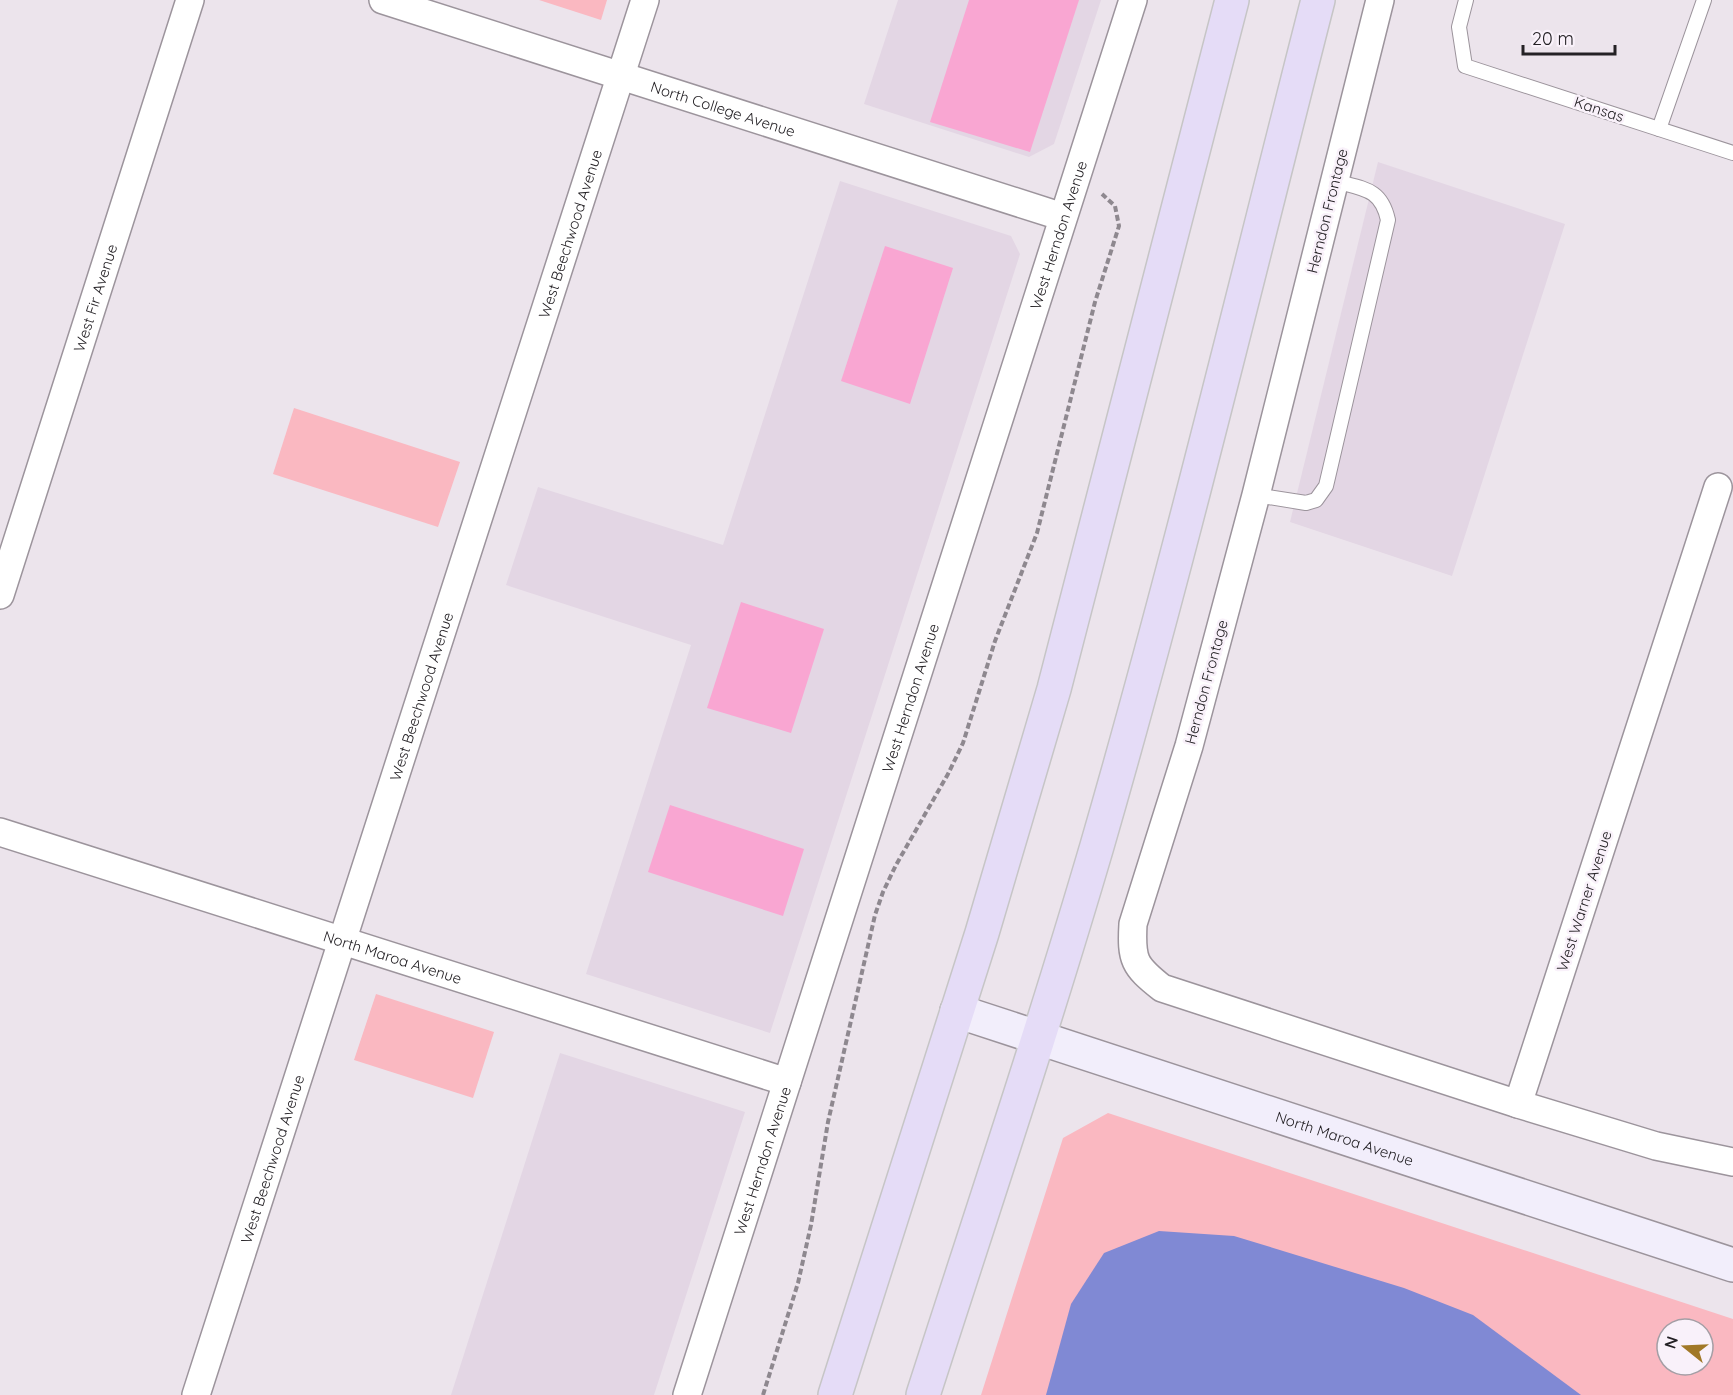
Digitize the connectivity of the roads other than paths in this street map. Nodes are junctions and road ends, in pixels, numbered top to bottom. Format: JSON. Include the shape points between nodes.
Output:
{"nodes":[{"id":1,"x":190,"y":0,"type":"edge"},
{"id":2,"x":383,"y":0,"type":"edge"},
{"id":3,"x":645,"y":0,"type":"edge"},
{"id":4,"x":1133,"y":0,"type":"edge"},
{"id":5,"x":1232,"y":0,"type":"edge"},
{"id":6,"x":1318,"y":0,"type":"edge"},
{"id":7,"x":1380,"y":0,"type":"edge"},
{"id":8,"x":1466,"y":0,"type":"edge"},
{"id":9,"x":1704,"y":0,"type":"edge"},
{"id":10,"x":621,"y":76,"type":"junction"},
{"id":11,"x":1659,"y":129,"type":"junction"},
{"id":12,"x":1733,"y":153,"type":"edge"},
{"id":13,"x":1335,"y":181,"type":"junction"},
{"id":14,"x":1063,"y":217,"type":"junction"},
{"id":15,"x":1718,"y":487,"type":"dead end"},
{"id":16,"x":1256,"y":495,"type":"junction"},
{"id":17,"x":0,"y":595,"type":"edge"},
{"id":18,"x":0,"y":832,"type":"edge"},
{"id":19,"x":342,"y":941,"type":"junction"},
{"id":20,"x":957,"y":1011,"type":"junction"},
{"id":21,"x":1038,"y":1038,"type":"junction"},
{"id":22,"x":787,"y":1082,"type":"junction"},
{"id":23,"x":1518,"y":1104,"type":"junction"},
{"id":24,"x":1733,"y":1162,"type":"edge"},
{"id":25,"x":1733,"y":1265,"type":"edge"},
{"id":26,"x":196,"y":1395,"type":"edge"},
{"id":27,"x":687,"y":1395,"type":"edge"},
{"id":28,"x":835,"y":1395,"type":"edge"},
{"id":29,"x":923,"y":1395,"type":"edge"}],
"edges":[{"from":1,"to":17,"type":"street","name":"West Fir Avenue"},
{"from":2,"to":10,"type":"street","name":"North College Avenue"},
{"from":3,"to":10,"type":"street","name":"West Beechwood Avenue"},
{"from":4,"to":14,"type":"street","name":"West Herndon Avenue"},
{"from":5,"to":20,"type":"main road","via":[[1054,689]]},
{"from":6,"to":21,"type":"main road","via":[[1170,582],[1097,846]]},
{"from":7,"to":13,"type":"street","name":"Herndon Frontage"},
{"from":8,"to":11,"type":"lane","name":"Kansas","via":[[1459,27],[1465,66]]},
{"from":9,"to":11,"type":"lane"},
{"from":10,"to":14,"type":"street","name":"North College Avenue"},
{"from":10,"to":19,"type":"street","name":"West Beechwood Avenue"},
{"from":11,"to":12,"type":"lane","name":"Kansas"},
{"from":13,"to":16,"type":"street","name":"Herndon Frontage"},
{"from":13,"to":16,"type":"lane","via":[[1380,198],[1388,220],[1326,486],[1316,500],[1306,503]]},
{"from":14,"to":22,"type":"street","name":"West Herndon Avenue"},
{"from":15,"to":23,"type":"street","name":"West Warner Avenue"},
{"from":16,"to":23,"type":"street","name":"Herndon Frontage","via":[[1189,746],[1133,924],[1132,953],[1136,964],[1162,988]]},
{"from":18,"to":19,"type":"street","name":"North Maroa Avenue"},
{"from":19,"to":22,"type":"street","name":"North Maroa Avenue"},
{"from":19,"to":26,"type":"street","name":"West Beechwood Avenue"},
{"from":20,"to":21,"type":"main road","name":"North Maroa Avenue"},
{"from":20,"to":28,"type":"main road"},
{"from":21,"to":25,"type":"main road","name":"North Maroa Avenue"},
{"from":21,"to":29,"type":"main road"},
{"from":22,"to":27,"type":"street","name":"West Herndon Avenue"},
{"from":23,"to":24,"type":"street","via":[[1656,1146]]}]}
